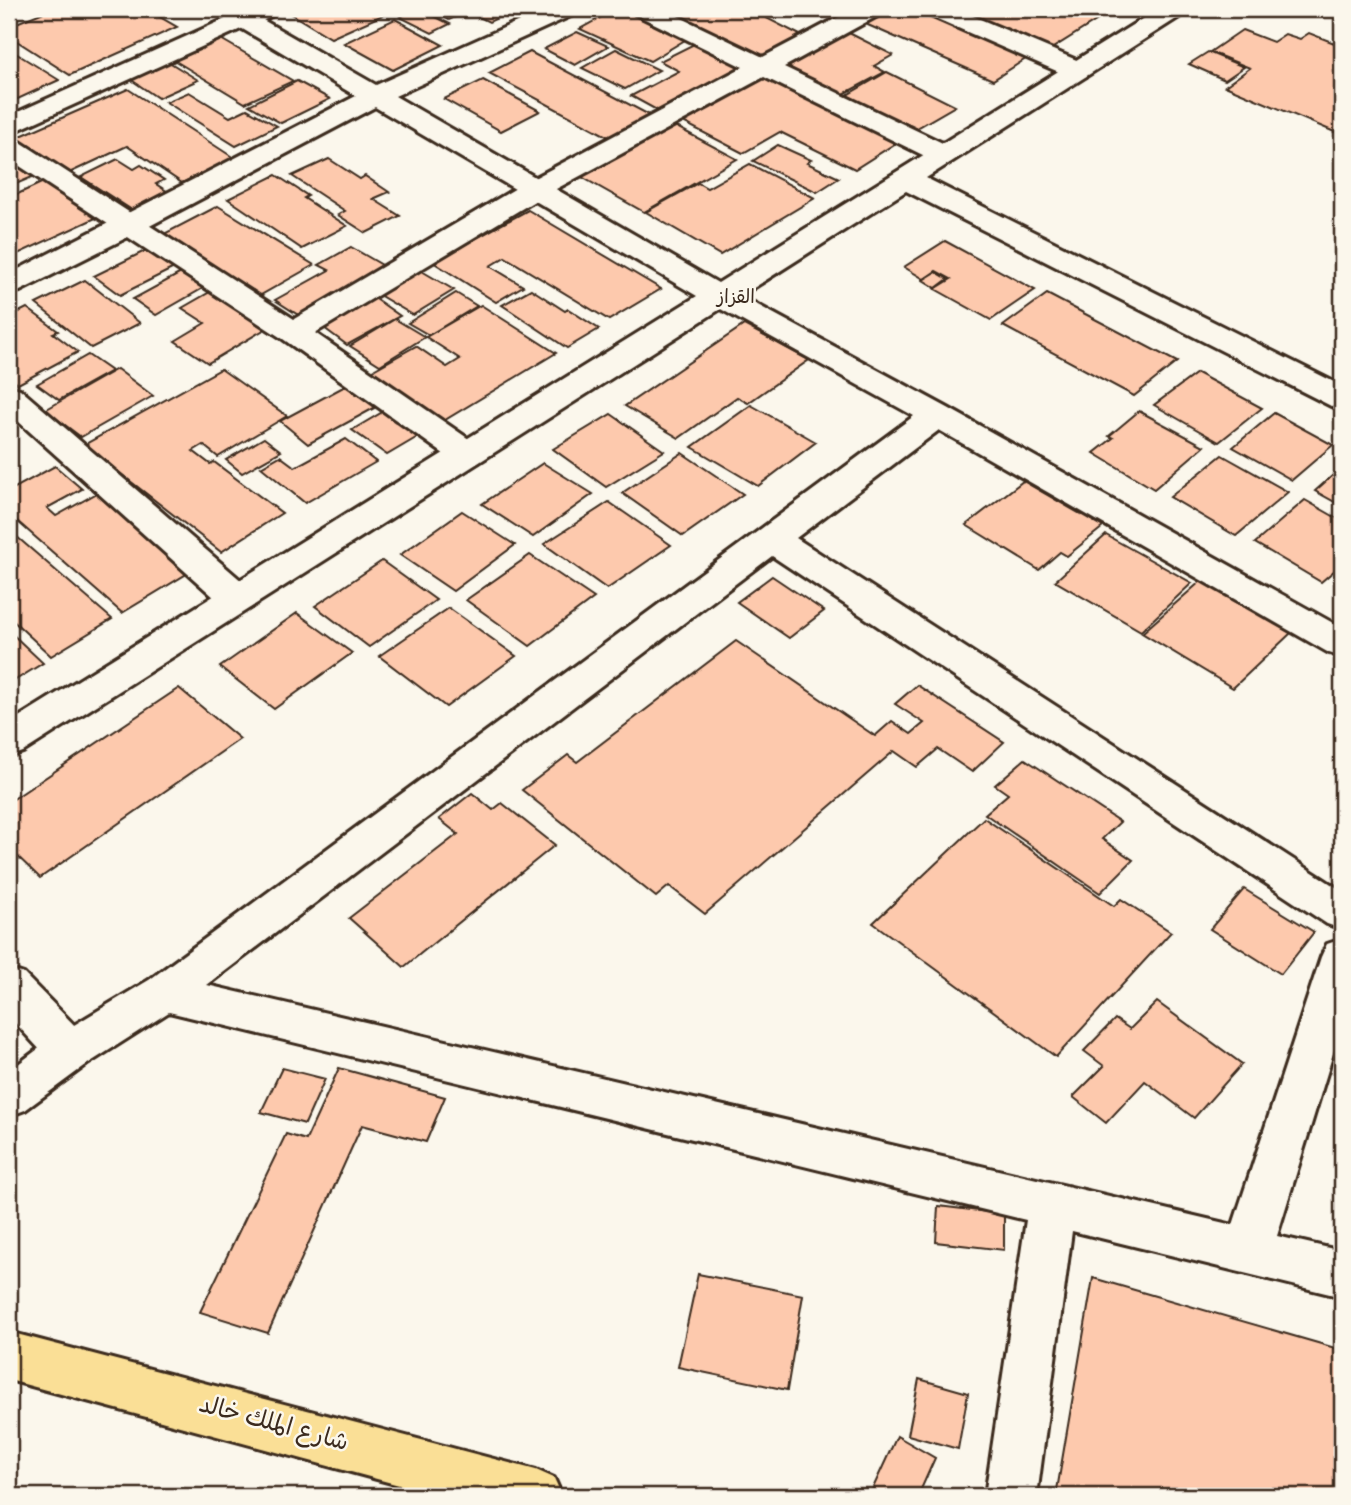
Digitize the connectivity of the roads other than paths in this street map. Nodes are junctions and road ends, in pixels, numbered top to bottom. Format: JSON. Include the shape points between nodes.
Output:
{"nodes":[{"id":1,"x":279,"y":9,"type":"edge"},
{"id":2,"x":566,"y":9,"type":"edge"},
{"id":3,"x":644,"y":9,"type":"edge"},
{"id":4,"x":872,"y":9,"type":"edge"},
{"id":5,"x":935,"y":9,"type":"edge"},
{"id":6,"x":1175,"y":9,"type":"edge"},
{"id":7,"x":240,"y":17,"type":"edge"},
{"id":8,"x":765,"y":68,"type":"junction"},
{"id":9,"x":1077,"y":70,"type":"junction"},
{"id":10,"x":377,"y":95,"type":"junction"},
{"id":11,"x":9,"y":126,"type":"edge"},
{"id":12,"x":9,"y":147,"type":"edge"},
{"id":13,"x":943,"y":154,"type":"junction"},
{"id":14,"x":905,"y":179,"type":"junction"},
{"id":15,"x":533,"y":190,"type":"junction"},
{"id":16,"x":132,"y":224,"type":"junction"},
{"id":17,"x":9,"y":285,"type":"edge"},
{"id":18,"x":719,"y":296,"type":"junction"},
{"id":19,"x":295,"y":332,"type":"junction"},
{"id":20,"x":9,"y":397,"type":"edge"},
{"id":21,"x":1342,"y":399,"type":"edge"},
{"id":22,"x":937,"y":415,"type":"junction"},
{"id":23,"x":467,"y":454,"type":"junction"},
{"id":24,"x":772,"y":539,"type":"junction"},
{"id":25,"x":238,"y":598,"type":"junction"},
{"id":26,"x":1342,"y":644,"type":"edge"},
{"id":27,"x":9,"y":742,"type":"edge"},
{"id":28,"x":1342,"y":912,"type":"edge"},
{"id":29,"x":1342,"y":957,"type":"edge"},
{"id":30,"x":9,"y":987,"type":"edge"},
{"id":31,"x":164,"y":993,"type":"junction"},
{"id":32,"x":70,"y":1051,"type":"junction"},
{"id":33,"x":9,"y":1096,"type":"edge"},
{"id":34,"x":1052,"y":1204,"type":"junction"},
{"id":35,"x":1248,"y":1251,"type":"junction"},
{"id":36,"x":1342,"y":1274,"type":"edge"},
{"id":37,"x":9,"y":1356,"type":"edge"},
{"id":38,"x":536,"y":1496,"type":"edge"},
{"id":39,"x":1011,"y":1496,"type":"edge"}],
"edges":[{"from":1,"to":7,"type":"lane"},
{"from":2,"to":10,"type":"street"},
{"from":3,"to":8,"type":"street"},
{"from":4,"to":8,"type":"street"},
{"from":5,"to":9,"type":"street"},
{"from":6,"to":9,"type":"street"},
{"from":7,"to":10,"type":"street"},
{"from":7,"to":11,"type":"street"},
{"from":8,"to":13,"type":"street"},
{"from":8,"to":15,"type":"street"},
{"from":9,"to":13,"type":"street"},
{"from":10,"to":15,"type":"street"},
{"from":10,"to":16,"type":"street"},
{"from":12,"to":16,"type":"street"},
{"from":13,"to":14,"type":"street"},
{"from":14,"to":18,"type":"street"},
{"from":14,"to":21,"type":"street"},
{"from":15,"to":18,"type":"street"},
{"from":15,"to":19,"type":"street"},
{"from":16,"to":17,"type":"street"},
{"from":16,"to":19,"type":"street"},
{"from":18,"to":22,"type":"street"},
{"from":18,"to":23,"type":"street"},
{"from":19,"to":23,"type":"street"},
{"from":20,"to":25,"type":"street"},
{"from":22,"to":24,"type":"street"},
{"from":22,"to":26,"type":"street"},
{"from":23,"to":25,"type":"street"},
{"from":24,"to":28,"type":"street"},
{"from":24,"to":31,"type":"street"},
{"from":25,"to":27,"type":"street"},
{"from":29,"to":35,"type":"street"},
{"from":30,"to":32,"type":"street"},
{"from":31,"to":32,"type":"street"},
{"from":31,"to":34,"type":"street"},
{"from":32,"to":33,"type":"street"},
{"from":34,"to":35,"type":"street"},
{"from":34,"to":39,"type":"street"},
{"from":35,"to":36,"type":"street"},
{"from":37,"to":38,"type":"main road","name":"شارع الملك خالد"}]}
